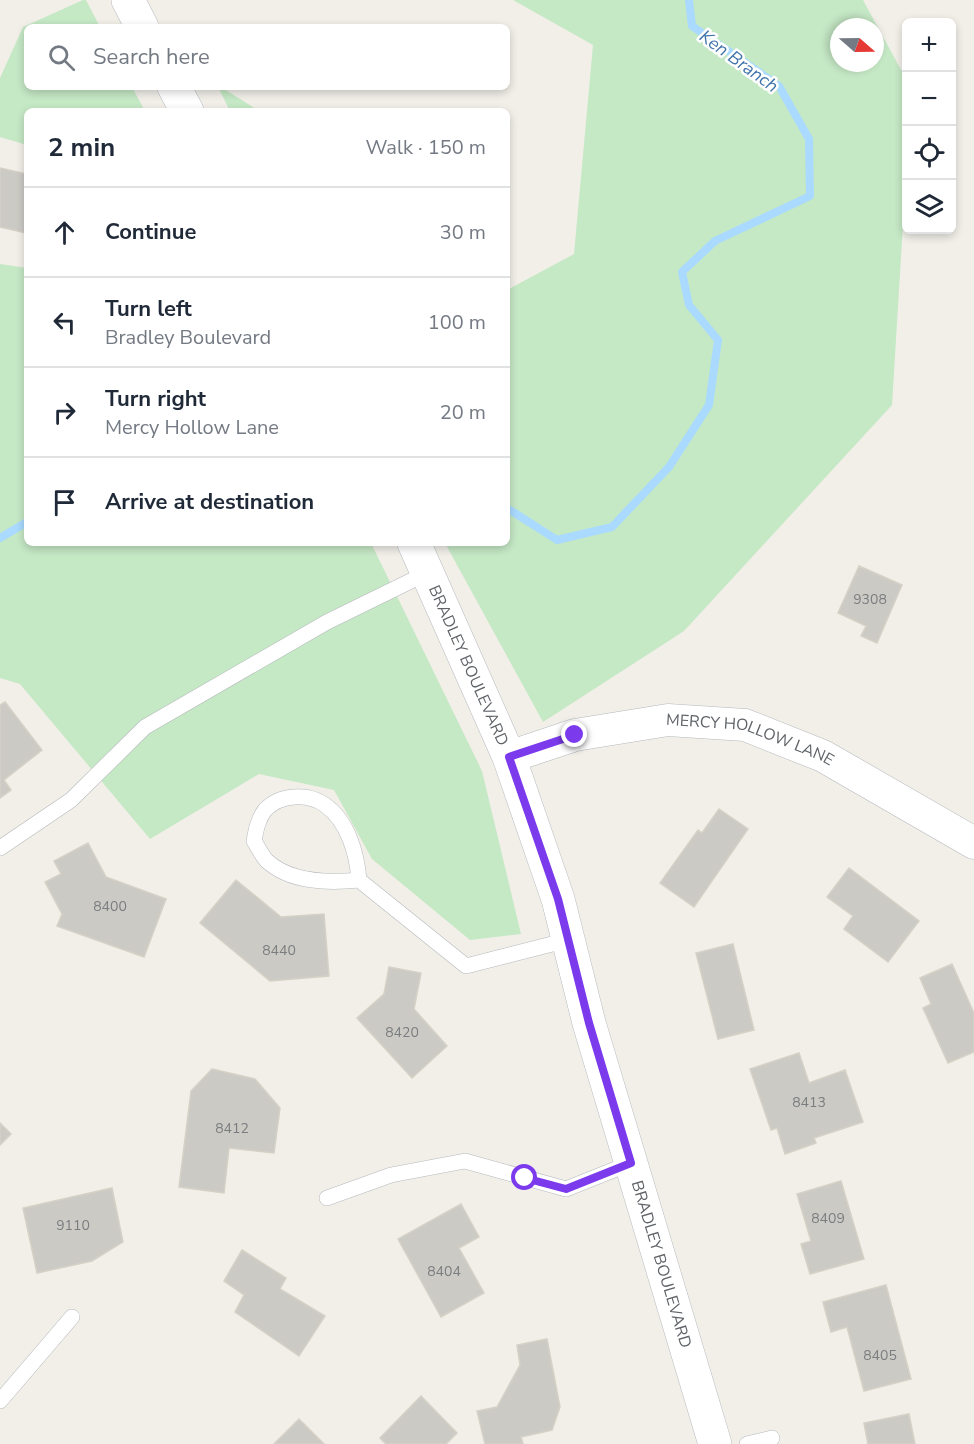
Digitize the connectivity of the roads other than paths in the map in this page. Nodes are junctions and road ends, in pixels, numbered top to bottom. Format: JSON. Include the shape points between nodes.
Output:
{"nodes":[{"id":1,"x":128,"y":0,"type":"edge"},
{"id":2,"x":140,"y":24,"type":"edge"},
{"id":3,"x":176,"y":90,"type":"edge"},
{"id":4,"x":185,"y":108,"type":"edge"},
{"id":5,"x":415,"y":546,"type":"edge"},
{"id":6,"x":427,"y":573,"type":"junction"},
{"id":7,"x":509,"y":757,"type":"junction"},
{"id":8,"x":974,"y":843,"type":"edge"},
{"id":9,"x":0,"y":848,"type":"edge"},
{"id":10,"x":359,"y":880,"type":"junction"},
{"id":11,"x":568,"y":940,"type":"junction"},
{"id":12,"x":631,"y":1163,"type":"junction"},
{"id":13,"x":327,"y":1198,"type":"dead end"},
{"id":14,"x":72,"y":1317,"type":"dead end"},
{"id":15,"x":0,"y":1401,"type":"edge"},
{"id":16,"x":772,"y":1438,"type":"dead end"},
{"id":17,"x":715,"y":1444,"type":"edge"},
{"id":18,"x":747,"y":1444,"type":"edge"}],
"edges":[{"from":1,"to":2,"type":"main road"},
{"from":3,"to":4,"type":"main road"},
{"from":5,"to":6,"type":"main road","name":"BRADLEY BOULEVARD"},
{"from":6,"to":7,"type":"main road","name":"BRADLEY BOULEVARD"},
{"from":6,"to":9,"type":"lane","via":[[327,622],[145,727],[71,800]]},
{"from":7,"to":8,"type":"street","name":"MERCY HOLLOW LANE","via":[[575,735],[668,720],[745,725],[823,756]]},
{"from":7,"to":11,"type":"main road","name":"BRADLEY BOULEVARD","via":[[558,899]]},
{"from":10,"to":10,"type":"lane","via":[[304,878],[287,874],[267,860],[254,841],[256,825],[266,809],[282,799],[305,795],[325,805],[341,822],[349,839],[357,859]]},
{"from":10,"to":11,"type":"lane","via":[[466,966]]},
{"from":11,"to":12,"type":"main road","name":"BRADLEY BOULEVARD"},
{"from":12,"to":13,"type":"lane","via":[[566,1189],[465,1161],[391,1175]]},
{"from":12,"to":17,"type":"main road","name":"BRADLEY BOULEVARD"},
{"from":14,"to":15,"type":"lane"},
{"from":16,"to":18,"type":"lane"}]}
